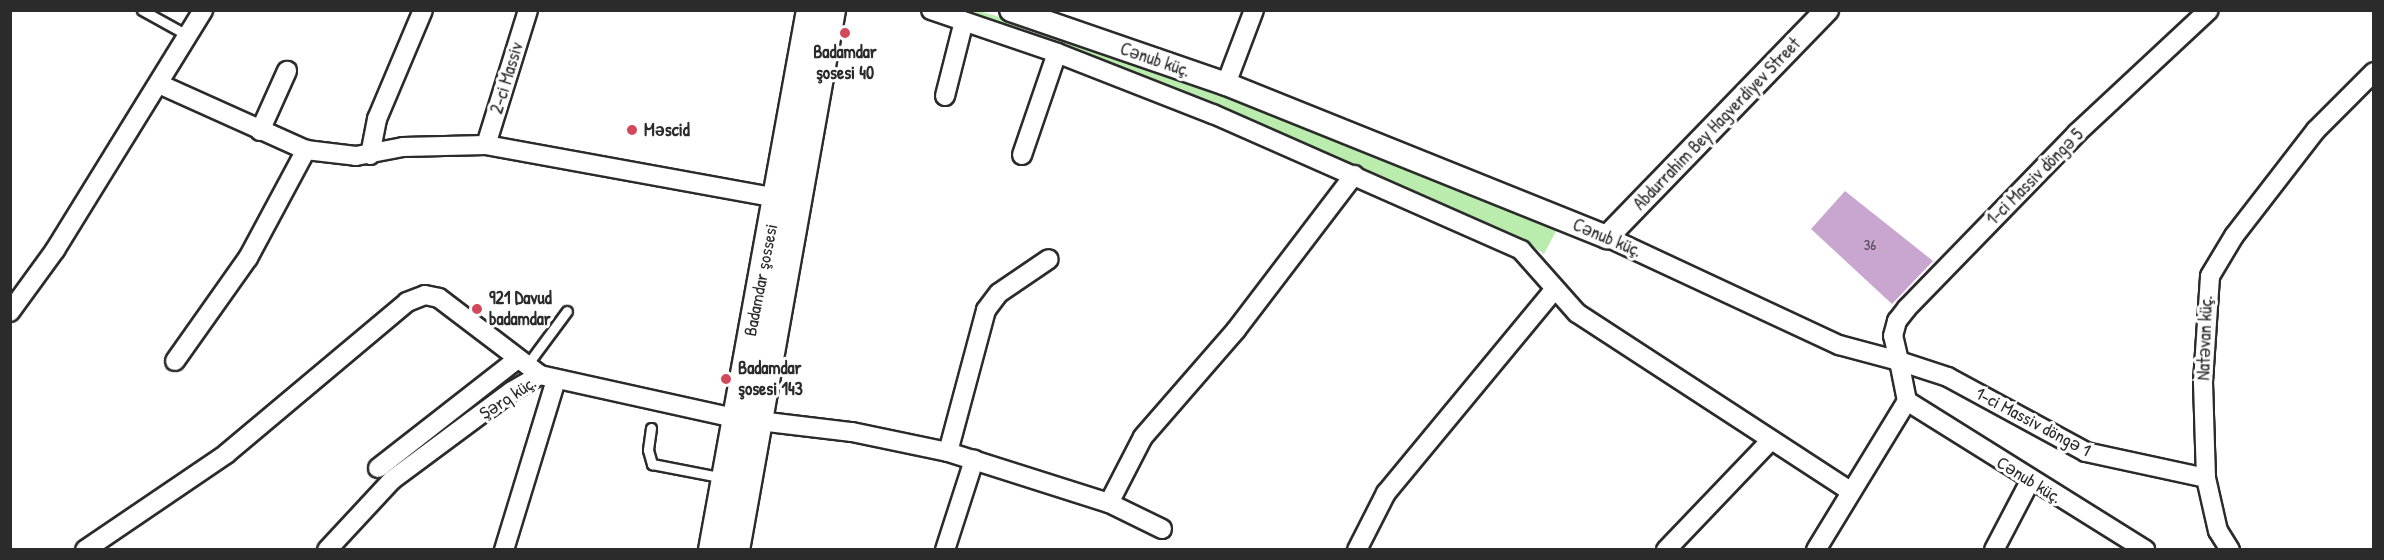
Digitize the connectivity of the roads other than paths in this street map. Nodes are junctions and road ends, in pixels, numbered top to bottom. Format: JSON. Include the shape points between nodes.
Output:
{"nodes":[{"id":1,"x":142,"y":10,"type":"edge"},
{"id":2,"x":202,"y":10,"type":"edge"},
{"id":3,"x":423,"y":10,"type":"edge"},
{"id":4,"x":528,"y":10,"type":"edge"},
{"id":5,"x":810,"y":10,"type":"edge"},
{"id":6,"x":832,"y":10,"type":"edge"},
{"id":7,"x":931,"y":10,"type":"edge"},
{"id":8,"x":1011,"y":10,"type":"edge"},
{"id":9,"x":1254,"y":10,"type":"edge"},
{"id":10,"x":1827,"y":10,"type":"edge"},
{"id":11,"x":2209,"y":10,"type":"edge"},
{"id":12,"x":1043,"y":15,"type":"edge"},
{"id":13,"x":963,"y":21,"type":"junction"},
{"id":14,"x":189,"y":36,"type":"junction"},
{"id":15,"x":1057,"y":52,"type":"junction"},
{"id":16,"x":287,"y":71,"type":"dead end"},
{"id":17,"x":2373,"y":72,"type":"edge"},
{"id":18,"x":159,"y":84,"type":"junction"},
{"id":19,"x":1226,"y":84,"type":"junction"},
{"id":20,"x":945,"y":96,"type":"dead end"},
{"id":21,"x":260,"y":131,"type":"junction"},
{"id":22,"x":486,"y":145,"type":"junction"},
{"id":23,"x":306,"y":150,"type":"junction"},
{"id":24,"x":370,"y":155,"type":"junction"},
{"id":25,"x":1022,"y":155,"type":"dead end"},
{"id":26,"x":1354,"y":175,"type":"junction"},
{"id":27,"x":777,"y":198,"type":"junction"},
{"id":28,"x":1607,"y":237,"type":"junction"},
{"id":29,"x":1048,"y":259,"type":"dead end"},
{"id":30,"x":1554,"y":290,"type":"junction"},
{"id":31,"x":567,"y":311,"type":"dead end"},
{"id":32,"x":10,"y":312,"type":"edge"},
{"id":33,"x":175,"y":361,"type":"dead end"},
{"id":34,"x":1899,"y":361,"type":"junction"},
{"id":35,"x":535,"y":370,"type":"junction"},
{"id":36,"x":1906,"y":401,"type":"junction"},
{"id":37,"x":746,"y":421,"type":"junction"},
{"id":38,"x":651,"y":428,"type":"dead end"},
{"id":39,"x":1771,"y":440,"type":"junction"},
{"id":40,"x":948,"y":452,"type":"junction"},
{"id":41,"x":974,"y":460,"type":"junction"},
{"id":42,"x":378,"y":468,"type":"dead end"},
{"id":43,"x":724,"y":478,"type":"junction"},
{"id":44,"x":2206,"y":478,"type":"junction"},
{"id":45,"x":2030,"y":481,"type":"junction"},
{"id":46,"x":1850,"y":492,"type":"junction"},
{"id":47,"x":1109,"y":502,"type":"junction"},
{"id":48,"x":1162,"y":529,"type":"dead end"},
{"id":49,"x":84,"y":549,"type":"edge"},
{"id":50,"x":327,"y":549,"type":"edge"},
{"id":51,"x":504,"y":549,"type":"edge"},
{"id":52,"x":712,"y":549,"type":"edge"},
{"id":53,"x":736,"y":549,"type":"edge"},
{"id":54,"x":945,"y":549,"type":"edge"},
{"id":55,"x":1358,"y":549,"type":"edge"},
{"id":56,"x":1666,"y":549,"type":"edge"},
{"id":57,"x":1816,"y":549,"type":"edge"},
{"id":58,"x":1994,"y":549,"type":"edge"},
{"id":59,"x":2145,"y":549,"type":"edge"},
{"id":60,"x":2230,"y":549,"type":"edge"}],
"edges":[{"from":1,"to":14,"type":"lane"},
{"from":2,"to":14,"type":"street"},
{"from":3,"to":24,"type":"street","via":[[377,118]]},
{"from":4,"to":22,"type":"street","name":"2-ci Massiv"},
{"from":5,"to":27,"type":"main road","name":"Badamdar şossesi"},
{"from":6,"to":37,"type":"main road","name":"Badamdar şossesi"},
{"from":7,"to":13,"type":"street","name":"Cənub küç."},
{"from":8,"to":12,"type":"street","name":"Cənub küç."},
{"from":9,"to":19,"type":"street"},
{"from":10,"to":28,"type":"street","name":"Abdurrahim Bey Hagverdiyev Street"},
{"from":11,"to":34,"type":"street","name":"1-ci Massiv döngə 5","via":[[2077,133],[1907,308],[1896,321],[1893,336]]},
{"from":12,"to":19,"type":"street","name":"Cənub küç."},
{"from":13,"to":15,"type":"street","name":"Cənub küç."},
{"from":13,"to":20,"type":"street"},
{"from":14,"to":18,"type":"street"},
{"from":15,"to":25,"type":"street"},
{"from":15,"to":26,"type":"street","name":"Cənub küç."},
{"from":16,"to":21,"type":"street"},
{"from":17,"to":44,"type":"street","name":"Natəvan küç.","via":[[2316,130],[2234,236],[2210,276],[2203,371]]},
{"from":18,"to":21,"type":"street"},
{"from":18,"to":32,"type":"street","via":[[55,250]]},
{"from":19,"to":28,"type":"street","name":"Cənub küç."},
{"from":21,"to":23,"type":"street"},
{"from":22,"to":24,"type":"street","via":[[403,147]]},
{"from":22,"to":27,"type":"street"},
{"from":23,"to":24,"type":"street"},
{"from":23,"to":33,"type":"street","via":[[248,258]]},
{"from":26,"to":30,"type":"street","name":"Cənub küç.","via":[[1521,250]]},
{"from":26,"to":47,"type":"street","via":[[1236,330],[1143,437]]},
{"from":27,"to":37,"type":"main road","name":"Badamdar şossesi"},
{"from":28,"to":34,"type":"street","name":"Cənub küç.","via":[[1839,345]]},
{"from":29,"to":40,"type":"street","via":[[999,292],[986,310]]},
{"from":30,"to":39,"type":"street","name":"Cənub küç.","via":[[1577,313]]},
{"from":30,"to":55,"type":"street","via":[[1386,493]]},
{"from":31,"to":35,"type":"lane"},
{"from":34,"to":36,"type":"street"},
{"from":34,"to":44,"type":"street","name":"1-ci Massiv döngə 1","via":[[1948,377],[2086,452]]},
{"from":35,"to":37,"type":"street","name":"Şərq küç."},
{"from":35,"to":42,"type":"street"},
{"from":35,"to":49,"type":"street","via":[[439,298],[425,295],[407,302],[226,454]]},
{"from":35,"to":50,"type":"street","name":"Şərq küç.","via":[[392,480]]},
{"from":35,"to":51,"type":"street"},
{"from":36,"to":45,"type":"street","name":"Cənub küç."},
{"from":36,"to":46,"type":"street"},
{"from":37,"to":40,"type":"street","name":"Şərq küç.","via":[[852,432]]},
{"from":37,"to":43,"type":"main road","name":"Badamdar şossesi"},
{"from":37,"to":53,"type":"main road","name":"Badamdar şossesi"},
{"from":38,"to":43,"type":"lane","via":[[648,450],[652,464]]},
{"from":39,"to":46,"type":"street","name":"Cənub küç."},
{"from":39,"to":56,"type":"street"},
{"from":40,"to":41,"type":"street","name":"Şərq küç."},
{"from":41,"to":47,"type":"street","name":"Şərq küç."},
{"from":41,"to":54,"type":"street"},
{"from":43,"to":52,"type":"main road","name":"Badamdar şossesi"},
{"from":44,"to":60,"type":"street","name":"Natəvan küç.","via":[[2218,531]]},
{"from":45,"to":58,"type":"street"},
{"from":45,"to":59,"type":"street","name":"Cənub küç."},
{"from":46,"to":57,"type":"street"},
{"from":47,"to":48,"type":"street","name":"Şərq küç."}]}
